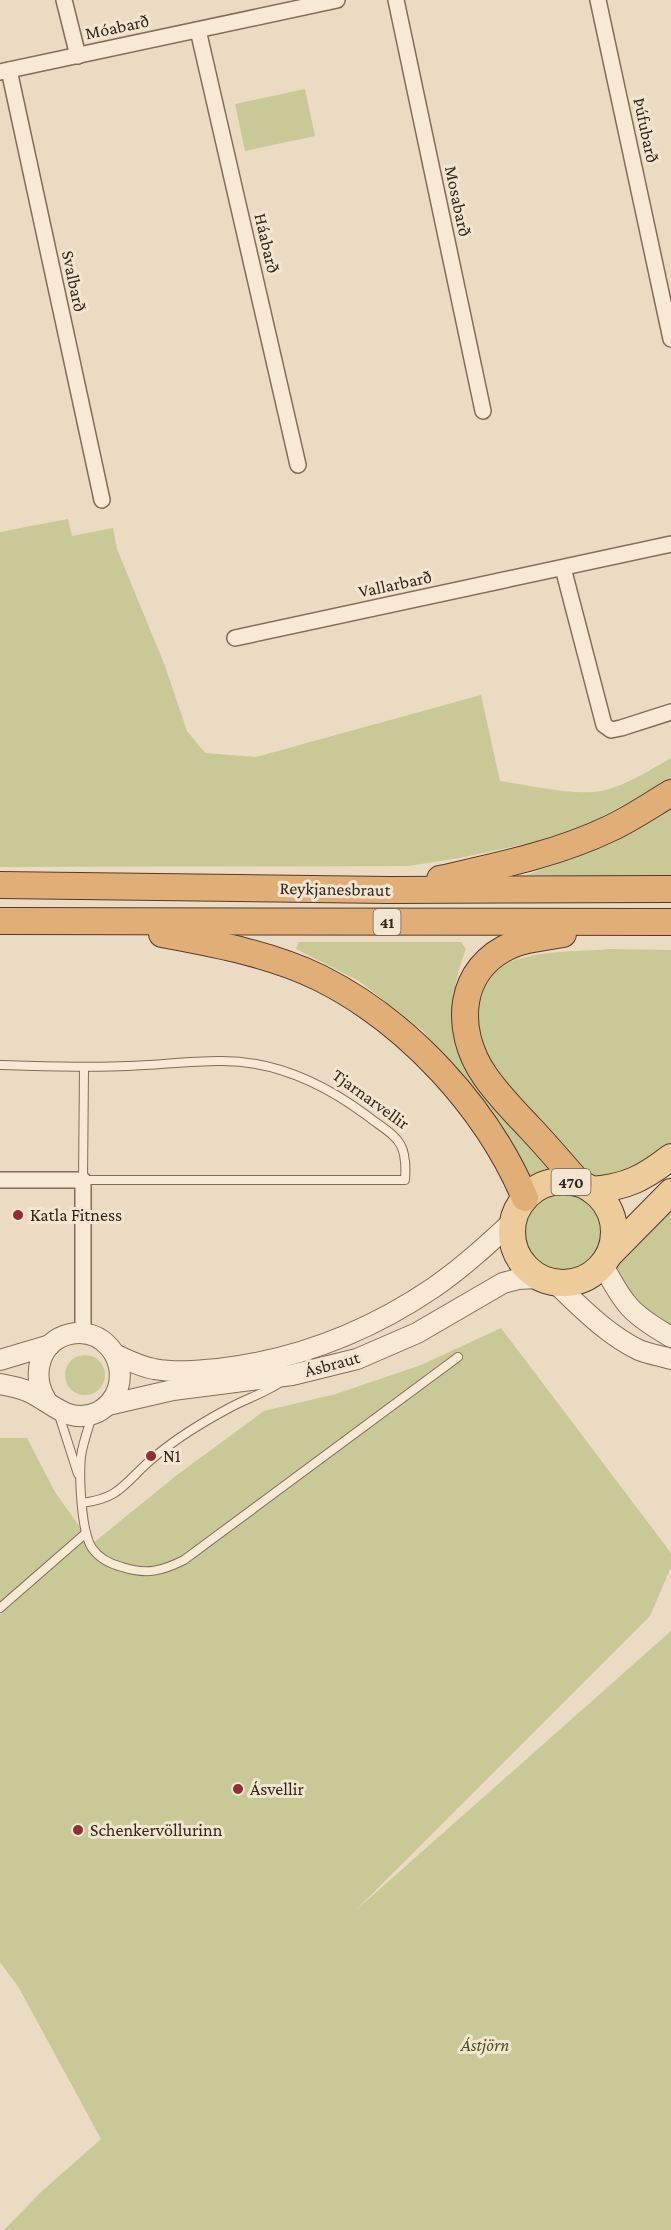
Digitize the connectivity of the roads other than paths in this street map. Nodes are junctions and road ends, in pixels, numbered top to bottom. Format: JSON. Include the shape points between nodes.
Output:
{"nodes":[{"id":1,"x":64,"y":0,"type":"edge"},
{"id":2,"x":337,"y":0,"type":"edge"},
{"id":3,"x":396,"y":0,"type":"edge"},
{"id":4,"x":598,"y":0,"type":"edge"},
{"id":5,"x":269,"y":7,"type":"edge"},
{"id":6,"x":198,"y":30,"type":"junction"},
{"id":7,"x":78,"y":56,"type":"junction"},
{"id":8,"x":4,"y":71,"type":"edge"},
{"id":9,"x":671,"y":339,"type":"edge"},
{"id":10,"x":483,"y":411,"type":"dead end"},
{"id":11,"x":298,"y":465,"type":"dead end"},
{"id":12,"x":102,"y":500,"type":"dead end"},
{"id":13,"x":671,"y":544,"type":"edge"},
{"id":14,"x":563,"y":568,"type":"junction"},
{"id":15,"x":235,"y":638,"type":"dead end"},
{"id":16,"x":671,"y":712,"type":"edge"},
{"id":17,"x":671,"y":793,"type":"edge"},
{"id":18,"x":0,"y":885,"type":"edge"},
{"id":19,"x":671,"y":889,"type":"edge"},
{"id":20,"x":389,"y":890,"type":"junction"},
{"id":21,"x":0,"y":921,"type":"edge"},
{"id":22,"x":635,"y":922,"type":"junction"},
{"id":23,"x":671,"y":922,"type":"edge"},
{"id":24,"x":103,"y":923,"type":"junction"},
{"id":25,"x":0,"y":1065,"type":"edge"},
{"id":26,"x":84,"y":1067,"type":"junction"},
{"id":27,"x":671,"y":1157,"type":"edge"},
{"id":28,"x":0,"y":1180,"type":"edge"},
{"id":29,"x":83,"y":1180,"type":"junction"},
{"id":30,"x":586,"y":1186,"type":"junction"},
{"id":31,"x":671,"y":1192,"type":"edge"},
{"id":32,"x":525,"y":1198,"type":"junction"},
{"id":33,"x":513,"y":1221,"type":"junction"},
{"id":34,"x":607,"y":1259,"type":"junction"},
{"id":35,"x":548,"y":1280,"type":"junction"},
{"id":36,"x":83,"y":1333,"type":"junction"},
{"id":37,"x":671,"y":1337,"type":"edge"},
{"id":38,"x":50,"y":1345,"type":"junction"},
{"id":39,"x":116,"y":1355,"type":"junction"},
{"id":40,"x":458,"y":1357,"type":"dead end"},
{"id":41,"x":671,"y":1359,"type":"edge"},
{"id":42,"x":0,"y":1360,"type":"edge"},
{"id":43,"x":292,"y":1375,"type":"junction"},
{"id":44,"x":0,"y":1384,"type":"edge"},
{"id":45,"x":52,"y":1405,"type":"junction"},
{"id":46,"x":100,"y":1410,"type":"junction"},
{"id":47,"x":80,"y":1480,"type":"junction"},
{"id":48,"x":82,"y":1503,"type":"junction"},
{"id":49,"x":86,"y":1533,"type":"junction"},
{"id":50,"x":0,"y":1608,"type":"edge"}],
"edges":[{"from":1,"to":7,"type":"street","name":"Móabarð"},
{"from":2,"to":5,"type":"street","name":"Móabarð"},
{"from":3,"to":10,"type":"street","name":"Mosabarð"},
{"from":4,"to":9,"type":"street","name":"Þúfubarð"},
{"from":5,"to":6,"type":"street","name":"Móabarð"},
{"from":6,"to":7,"type":"street","name":"Móabarð"},
{"from":6,"to":11,"type":"street","name":"Háabarð"},
{"from":7,"to":8,"type":"street","name":"Móabarð"},
{"from":8,"to":12,"type":"street","name":"Svalbarð"},
{"from":13,"to":14,"type":"street","name":"Vallarbarð"},
{"from":14,"to":15,"type":"street","name":"Vallarbarð"},
{"from":14,"to":16,"type":"street","via":[[604,725],[610,730],[621,728]]},
{"from":17,"to":20,"type":"highway","via":[[612,828],[540,855]]},
{"from":18,"to":20,"type":"highway","name":"Reykjanesbraut","number":"41"},
{"from":19,"to":20,"type":"highway","name":"Reykjanesbraut","number":"41"},
{"from":21,"to":24,"type":"highway","name":"Reykjanesbraut","number":"41"},
{"from":22,"to":23,"type":"highway","name":"Reykjanesbraut","number":"41"},
{"from":22,"to":24,"type":"highway","name":"Reykjanesbraut","number":"41"},
{"from":22,"to":30,"type":"highway","via":[[515,944],[488,960],[465,999],[466,1033],[484,1075]]},
{"from":24,"to":32,"type":"highway","via":[[224,946],[274,960],[320,978],[364,1004],[410,1040],[468,1104],[506,1158]]},
{"from":25,"to":26,"type":"lane","name":"Tjarnarvellir"},
{"from":26,"to":29,"type":"lane"},
{"from":26,"to":29,"type":"lane","name":"Tjarnarvellir","via":[[220,1061],[263,1065],[297,1074],[394,1136],[403,1146],[406,1160],[405,1180]]},
{"from":27,"to":30,"type":"main road","number":"470","via":[[616,1188]]},
{"from":28,"to":29,"type":"street","name":"Tjarnarvellir"},
{"from":29,"to":36,"type":"street"},
{"from":30,"to":32,"type":"main road","number":"470","via":[[564,1181],[548,1183]]},
{"from":30,"to":34,"type":"main road","number":"470","via":[[603,1199],[610,1211],[614,1239]]},
{"from":31,"to":34,"type":"main road"},
{"from":32,"to":33,"type":"main road","number":"470"},
{"from":33,"to":35,"type":"main road","via":[[512,1235],[518,1254],[529,1270]]},
{"from":33,"to":39,"type":"street","name":"Ásbraut","via":[[459,1269],[403,1307],[355,1332],[299,1353],[234,1367],[176,1372],[146,1368]]},
{"from":34,"to":35,"type":"main road","via":[[582,1280]]},
{"from":34,"to":37,"type":"street","via":[[620,1297],[634,1313]]},
{"from":35,"to":41,"type":"street","via":[[611,1333],[639,1350]]},
{"from":35,"to":43,"type":"street","name":"Ásbraut","via":[[502,1283],[417,1333],[357,1359]]},
{"from":36,"to":38,"type":"street","via":[[71,1334]]},
{"from":36,"to":39,"type":"street","via":[[106,1343]]},
{"from":38,"to":42,"type":"street"},
{"from":38,"to":45,"type":"street","via":[[39,1362],[38,1372],[41,1391]]},
{"from":39,"to":46,"type":"street","via":[[120,1367],[117,1391]]},
{"from":40,"to":49,"type":"lane","via":[[184,1560],[156,1572],[126,1569],[99,1556]]},
{"from":43,"to":46,"type":"street","name":"Ásbraut","via":[[173,1390]]},
{"from":43,"to":48,"type":"lane","via":[[176,1440],[124,1488],[99,1501]]},
{"from":44,"to":45,"type":"street","via":[[27,1391]]},
{"from":45,"to":46,"type":"street","via":[[74,1416]]},
{"from":45,"to":47,"type":"lane"},
{"from":46,"to":47,"type":"lane","via":[[82,1455]]},
{"from":47,"to":48,"type":"lane"},
{"from":48,"to":49,"type":"lane"},
{"from":49,"to":50,"type":"lane"}]}
